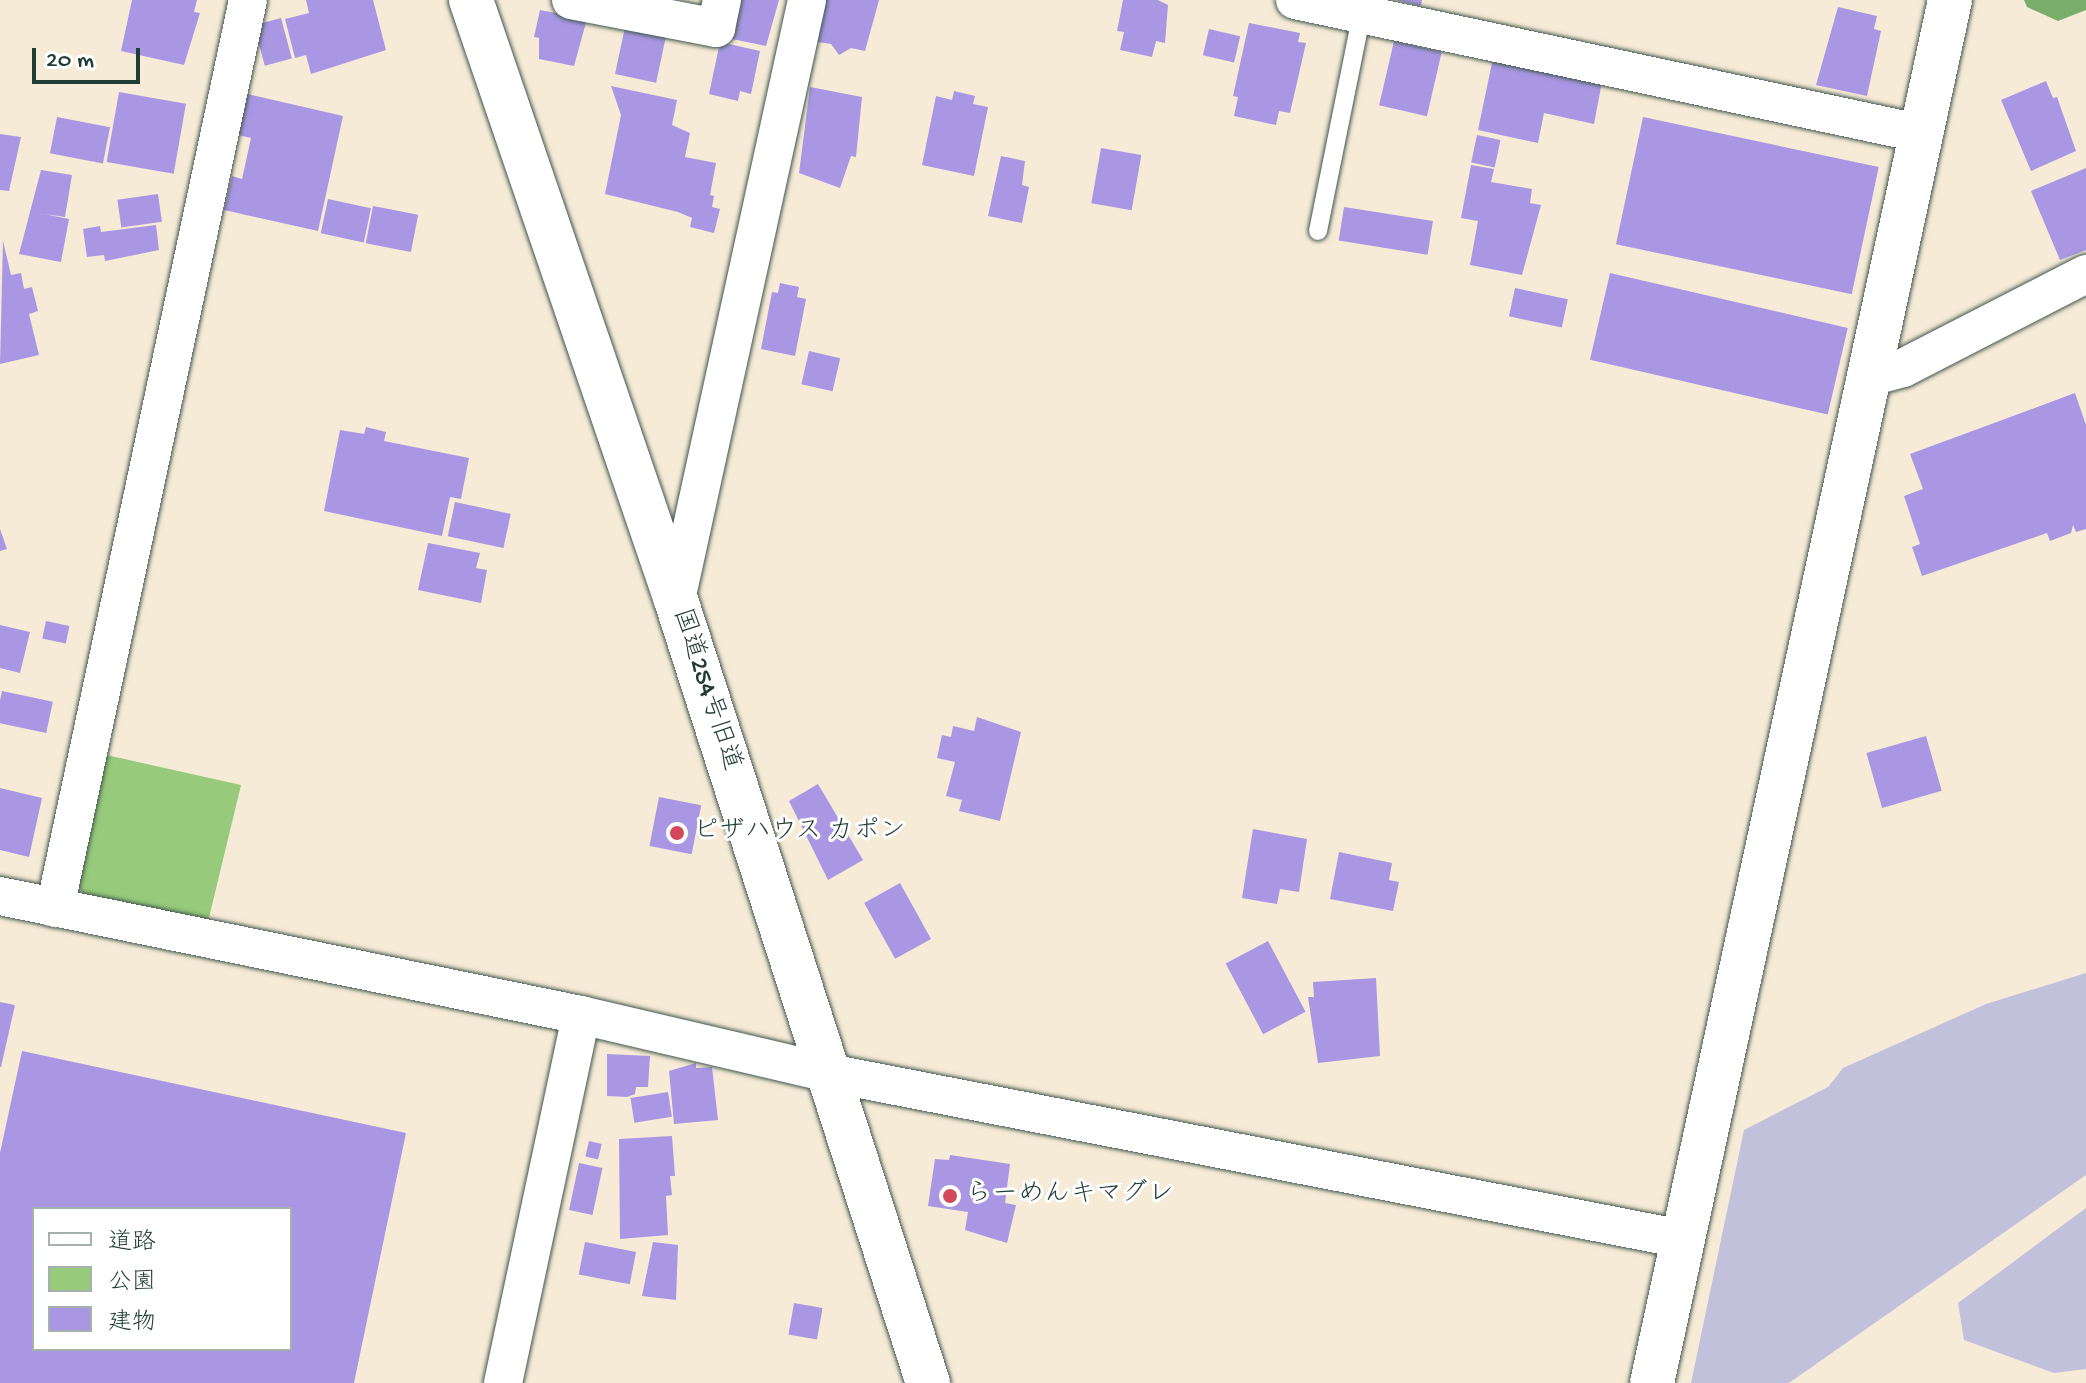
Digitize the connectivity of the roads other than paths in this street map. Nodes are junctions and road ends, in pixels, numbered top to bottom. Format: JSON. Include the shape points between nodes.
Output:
{"nodes":[{"id":1,"x":248,"y":0,"type":"edge"},
{"id":2,"x":471,"y":0,"type":"edge"},
{"id":3,"x":571,"y":0,"type":"edge"},
{"id":4,"x":722,"y":0,"type":"edge"},
{"id":5,"x":807,"y":0,"type":"edge"},
{"id":6,"x":1295,"y":0,"type":"edge"},
{"id":7,"x":1950,"y":0,"type":"edge"},
{"id":8,"x":1362,"y":13,"type":"junction"},
{"id":9,"x":1923,"y":134,"type":"junction"},
{"id":10,"x":1318,"y":231,"type":"dead end"},
{"id":11,"x":2086,"y":274,"type":"edge"},
{"id":12,"x":1870,"y":377,"type":"junction"},
{"id":13,"x":676,"y":600,"type":"junction"},
{"id":14,"x":0,"y":896,"type":"edge"},
{"id":15,"x":55,"y":908,"type":"junction"},
{"id":16,"x":581,"y":1015,"type":"junction"},
{"id":17,"x":829,"y":1073,"type":"junction"},
{"id":18,"x":1682,"y":1239,"type":"junction"},
{"id":19,"x":503,"y":1383,"type":"edge"},
{"id":20,"x":928,"y":1383,"type":"edge"},
{"id":21,"x":1652,"y":1383,"type":"edge"}],
"edges":[{"from":1,"to":15,"type":"street"},
{"from":2,"to":13,"type":"street","name":"国道254号旧道"},
{"from":3,"to":4,"type":"street","via":[[716,28]]},
{"from":5,"to":13,"type":"street"},
{"from":6,"to":8,"type":"street"},
{"from":7,"to":9,"type":"street"},
{"from":8,"to":9,"type":"street"},
{"from":8,"to":10,"type":"lane"},
{"from":9,"to":12,"type":"street"},
{"from":11,"to":12,"type":"street","via":[[1903,368]]},
{"from":12,"to":18,"type":"street"},
{"from":13,"to":17,"type":"street","name":"国道254号旧道"},
{"from":14,"to":15,"type":"street"},
{"from":15,"to":16,"type":"street"},
{"from":16,"to":17,"type":"street"},
{"from":16,"to":19,"type":"street"},
{"from":17,"to":18,"type":"street"},
{"from":17,"to":20,"type":"street","name":"国道254号旧道"},
{"from":18,"to":21,"type":"street"}]}
